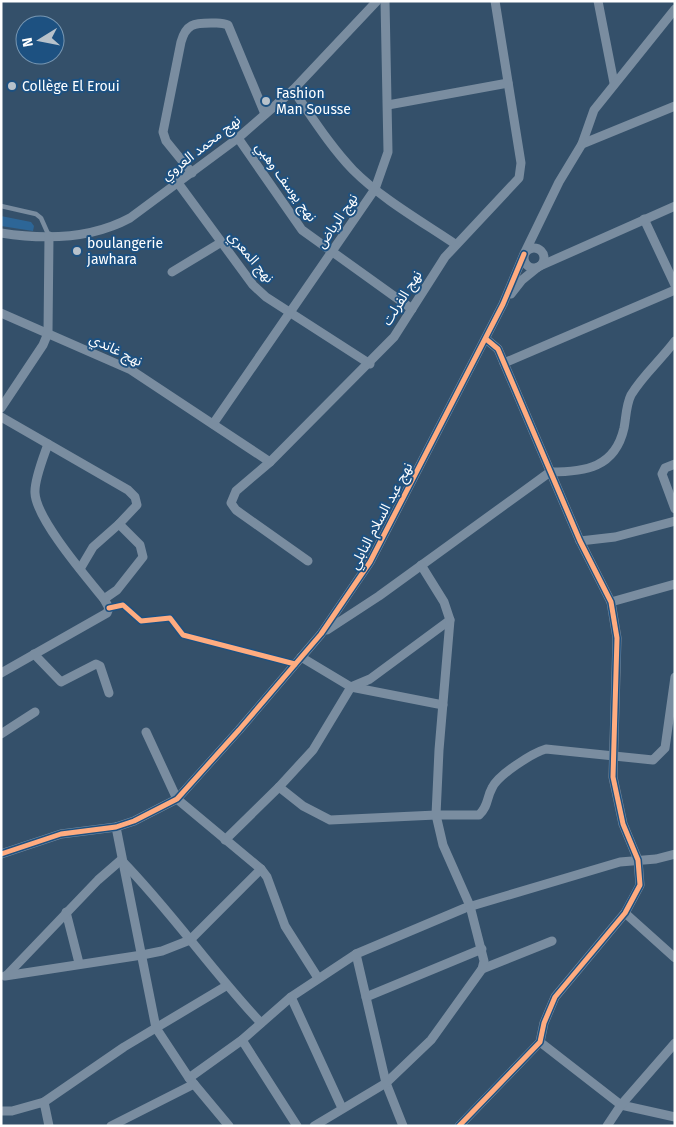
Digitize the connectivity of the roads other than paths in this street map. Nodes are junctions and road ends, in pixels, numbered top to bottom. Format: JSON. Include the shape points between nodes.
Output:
{"nodes":[{"id":1,"x":377,"y":1,"type":"edge"},
{"id":2,"x":385,"y":1,"type":"edge"},
{"id":3,"x":495,"y":1,"type":"edge"},
{"id":4,"x":598,"y":1,"type":"edge"},
{"id":5,"x":675,"y":9,"type":"edge"},
{"id":6,"x":508,"y":83,"type":"junction"},
{"id":7,"x":614,"y":84,"type":"junction"},
{"id":8,"x":293,"y":90,"type":"junction"},
{"id":9,"x":388,"y":105,"type":"junction"},
{"id":10,"x":675,"y":106,"type":"edge"},
{"id":11,"x":265,"y":114,"type":"junction"},
{"id":12,"x":238,"y":138,"type":"junction"},
{"id":13,"x":582,"y":144,"type":"junction"},
{"id":14,"x":192,"y":173,"type":"junction"},
{"id":15,"x":178,"y":184,"type":"junction"},
{"id":16,"x":375,"y":189,"type":"junction"},
{"id":17,"x":1,"y":206,"type":"edge"},
{"id":18,"x":675,"y":206,"type":"edge"},
{"id":19,"x":644,"y":220,"type":"junction"},
{"id":20,"x":539,"y":222,"type":"junction"},
{"id":21,"x":1,"y":233,"type":"edge"},
{"id":22,"x":49,"y":236,"type":"junction"},
{"id":23,"x":220,"y":243,"type":"junction"},
{"id":24,"x":455,"y":244,"type":"junction"},
{"id":25,"x":575,"y":250,"type":"junction"},
{"id":26,"x":542,"y":251,"type":"junction"},
{"id":27,"x":524,"y":253,"type":"junction"},
{"id":28,"x":332,"y":254,"type":"junction"},
{"id":29,"x":539,"y":266,"type":"junction"},
{"id":30,"x":172,"y":272,"type":"dead end"},
{"id":31,"x":675,"y":285,"type":"edge"},
{"id":32,"x":675,"y":290,"type":"edge"},
{"id":33,"x":503,"y":304,"type":"junction"},
{"id":34,"x":412,"y":309,"type":"junction"},
{"id":35,"x":291,"y":312,"type":"junction"},
{"id":36,"x":1,"y":313,"type":"edge"},
{"id":37,"x":48,"y":334,"type":"junction"},
{"id":38,"x":486,"y":338,"type":"junction"},
{"id":39,"x":674,"y":344,"type":"edge"},
{"id":40,"x":370,"y":364,"type":"junction"},
{"id":41,"x":504,"y":364,"type":"junction"},
{"id":42,"x":1,"y":408,"type":"edge"},
{"id":43,"x":1,"y":417,"type":"edge"},
{"id":44,"x":213,"y":424,"type":"junction"},
{"id":45,"x":48,"y":444,"type":"junction"},
{"id":46,"x":270,"y":462,"type":"junction"},
{"id":47,"x":675,"y":464,"type":"edge"},
{"id":48,"x":550,"y":472,"type":"junction"},
{"id":49,"x":675,"y":509,"type":"edge"},
{"id":50,"x":675,"y":521,"type":"edge"},
{"id":51,"x":119,"y":524,"type":"junction"},
{"id":52,"x":580,"y":541,"type":"junction"},
{"id":53,"x":308,"y":561,"type":"dead end"},
{"id":54,"x":421,"y":566,"type":"junction"},
{"id":55,"x":80,"y":569,"type":"junction"},
{"id":56,"x":675,"y":584,"type":"edge"},
{"id":57,"x":104,"y":599,"type":"junction"},
{"id":58,"x":611,"y":602,"type":"junction"},
{"id":59,"x":450,"y":620,"type":"junction"},
{"id":60,"x":321,"y":634,"type":"junction"},
{"id":61,"x":34,"y":654,"type":"junction"},
{"id":62,"x":301,"y":657,"type":"junction"},
{"id":63,"x":1,"y":672,"type":"edge"},
{"id":64,"x":675,"y":677,"type":"edge"},
{"id":65,"x":351,"y":687,"type":"junction"},
{"id":66,"x":110,"y":693,"type":"dead end"},
{"id":67,"x":443,"y":705,"type":"junction"},
{"id":68,"x":35,"y":712,"type":"dead end"},
{"id":69,"x":146,"y":732,"type":"dead end"},
{"id":70,"x":1,"y":734,"type":"edge"},
{"id":71,"x":670,"y":748,"type":"edge"},
{"id":72,"x":614,"y":755,"type":"junction"},
{"id":73,"x":279,"y":787,"type":"junction"},
{"id":74,"x":177,"y":799,"type":"junction"},
{"id":75,"x":436,"y":815,"type":"junction"},
{"id":76,"x":116,"y":827,"type":"junction"},
{"id":77,"x":225,"y":840,"type":"junction"},
{"id":78,"x":1,"y":854,"type":"edge"},
{"id":79,"x":675,"y":854,"type":"edge"},
{"id":80,"x":121,"y":860,"type":"junction"},
{"id":81,"x":638,"y":860,"type":"junction"},
{"id":82,"x":261,"y":869,"type":"junction"},
{"id":83,"x":470,"y":906,"type":"junction"},
{"id":84,"x":66,"y":912,"type":"junction"},
{"id":85,"x":624,"y":913,"type":"junction"},
{"id":86,"x":190,"y":940,"type":"junction"},
{"id":87,"x":552,"y":941,"type":"dead end"},
{"id":88,"x":482,"y":949,"type":"junction"},
{"id":89,"x":356,"y":954,"type":"junction"},
{"id":90,"x":142,"y":955,"type":"junction"},
{"id":91,"x":675,"y":958,"type":"edge"},
{"id":92,"x":79,"y":964,"type":"junction"},
{"id":93,"x":482,"y":969,"type":"junction"},
{"id":94,"x":4,"y":976,"type":"edge"},
{"id":95,"x":318,"y":978,"type":"junction"},
{"id":96,"x":226,"y":986,"type":"junction"},
{"id":97,"x":291,"y":997,"type":"junction"},
{"id":98,"x":366,"y":997,"type":"junction"},
{"id":99,"x":261,"y":1023,"type":"junction"},
{"id":100,"x":156,"y":1028,"type":"junction"},
{"id":101,"x":242,"y":1040,"type":"junction"},
{"id":102,"x":540,"y":1042,"type":"junction"},
{"id":103,"x":675,"y":1043,"type":"edge"},
{"id":104,"x":191,"y":1081,"type":"junction"},
{"id":105,"x":386,"y":1083,"type":"junction"},
{"id":106,"x":44,"y":1102,"type":"junction"},
{"id":107,"x":621,"y":1105,"type":"junction"},
{"id":108,"x":342,"y":1108,"type":"junction"},
{"id":109,"x":1,"y":1110,"type":"edge"},
{"id":110,"x":675,"y":1117,"type":"edge"},
{"id":111,"x":49,"y":1126,"type":"edge"},
{"id":112,"x":111,"y":1126,"type":"edge"},
{"id":113,"x":229,"y":1126,"type":"edge"},
{"id":114,"x":297,"y":1126,"type":"edge"},
{"id":115,"x":314,"y":1126,"type":"edge"},
{"id":116,"x":403,"y":1126,"type":"edge"},
{"id":117,"x":459,"y":1126,"type":"edge"},
{"id":118,"x":607,"y":1126,"type":"edge"}],
"edges":[{"from":1,"to":8,"type":"street","name":"نهج محمد العروي"},
{"from":2,"to":9,"type":"street","name":"نهج الرياض"},
{"from":3,"to":6,"type":"street"},
{"from":4,"to":7,"type":"street"},
{"from":5,"to":7,"type":"street","name":"نهج عبد السلام النابلي"},
{"from":6,"to":9,"type":"street"},
{"from":6,"to":24,"type":"street","name":"نهج الفرلت","via":[[521,163],[519,178]]},
{"from":7,"to":13,"type":"street","name":"نهج عبد السلام النابلي","via":[[594,110]]},
{"from":8,"to":11,"type":"street","name":"نهج محمد العروي"},
{"from":8,"to":16,"type":"street","via":[[341,156]]},
{"from":9,"to":16,"type":"street","name":"نهج الرياض","via":[[387,159]]},
{"from":10,"to":13,"type":"street"},
{"from":11,"to":12,"type":"street","name":"نهج محمد العروي"},
{"from":11,"to":14,"type":"street","via":[[228,25],[190,25],[183,34],[163,132],[166,141]]},
{"from":12,"to":14,"type":"street","name":"نهج محمد العروي"},
{"from":12,"to":28,"type":"street","name":"نهج يوسف وهبي","via":[[297,224]]},
{"from":13,"to":20,"type":"street","name":"نهج عبد السلام النابلي"},
{"from":14,"to":15,"type":"street","name":"نهج محمد العروي"},
{"from":15,"to":22,"type":"street","name":"نهج محمد العروي","via":[[117,225],[89,234]]},
{"from":15,"to":23,"type":"street","name":"نهج المعري"},
{"from":16,"to":24,"type":"street"},
{"from":16,"to":28,"type":"street","name":"نهج الرياض"},
{"from":17,"to":22,"type":"lane","via":[[36,214]]},
{"from":18,"to":19,"type":"street","name":"نهج عبد السلام النابلي"},
{"from":19,"to":25,"type":"street","name":"نهج عبد السلام النابلي"},
{"from":19,"to":31,"type":"street"},
{"from":20,"to":26,"type":"street","name":"نهج عبد السلام النابلي","via":[[537,236]]},
{"from":20,"to":27,"type":"street","name":"نهج عبد السلام النابلي"},
{"from":21,"to":22,"type":"street","name":"نهج محمد العروي"},
{"from":22,"to":37,"type":"street"},
{"from":23,"to":30,"type":"street"},
{"from":23,"to":35,"type":"street","name":"نهج المعري","via":[[253,285]]},
{"from":24,"to":34,"type":"street","name":"نهج الفرلت"},
{"from":25,"to":26,"type":"street"},
{"from":25,"to":29,"type":"street","name":"نهج عبد السلام النابلي"},
{"from":26,"to":27,"type":"street","via":[[534,247]]},
{"from":26,"to":29,"type":"street","via":[[544,261]]},
{"from":27,"to":29,"type":"street","via":[[528,266]]},
{"from":27,"to":33,"type":"street","name":"نهج عبد السلام النابلي"},
{"from":28,"to":34,"type":"street","name":"نهج يوسف وهبي"},
{"from":28,"to":35,"type":"street","name":"نهج الرياض"},
{"from":29,"to":33,"type":"street","name":"نهج عبد السلام النابلي","via":[[522,280]]},
{"from":32,"to":41,"type":"street"},
{"from":33,"to":38,"type":"street","name":"نهج عبد السلام النابلي"},
{"from":34,"to":40,"type":"street","name":"نهج الفرلت","via":[[394,337]]},
{"from":35,"to":40,"type":"street","name":"نهج المعري"},
{"from":35,"to":44,"type":"street","name":"نهج الرياض"},
{"from":36,"to":37,"type":"street","name":"نهج غاندي"},
{"from":37,"to":42,"type":"street"},
{"from":37,"to":44,"type":"street","name":"نهج غاندي","via":[[131,370]]},
{"from":38,"to":41,"type":"street","via":[[498,350]]},
{"from":38,"to":60,"type":"street","name":"نهج عبد السلام النابلي","via":[[380,545]]},
{"from":39,"to":48,"type":"street","via":[[631,396],[620,443],[611,456],[580,471]]},
{"from":40,"to":46,"type":"street","name":"نهج الفرلت"},
{"from":41,"to":48,"type":"street"},
{"from":43,"to":45,"type":"street"},
{"from":44,"to":46,"type":"street","name":"نهج غاندي"},
{"from":45,"to":51,"type":"street","via":[[135,497],[137,505]]},
{"from":45,"to":55,"type":"street","via":[[35,492],[47,521]]},
{"from":46,"to":53,"type":"street","name":"نهج الفرلت","via":[[236,491],[231,498],[232,505]]},
{"from":47,"to":49,"type":"street","via":[[665,468],[662,474]]},
{"from":48,"to":52,"type":"street"},
{"from":48,"to":54,"type":"street"},
{"from":50,"to":52,"type":"street","via":[[615,537]]},
{"from":51,"to":55,"type":"street","via":[[93,547]]},
{"from":51,"to":57,"type":"street","via":[[140,545],[143,557],[117,590]]},
{"from":52,"to":58,"type":"street"},
{"from":54,"to":59,"type":"street","via":[[444,602]]},
{"from":54,"to":60,"type":"street"},
{"from":55,"to":57,"type":"street"},
{"from":56,"to":58,"type":"street"},
{"from":57,"to":61,"type":"street","via":[[109,608],[106,613]]},
{"from":58,"to":72,"type":"street","via":[[617,638]]},
{"from":59,"to":65,"type":"street","via":[[370,679]]},
{"from":59,"to":67,"type":"street"},
{"from":60,"to":62,"type":"street","name":"نهج عبد السلام النابلي"},
{"from":61,"to":63,"type":"street"},
{"from":61,"to":66,"type":"street","via":[[61,682],[96,664],[100,666]]},
{"from":62,"to":65,"type":"street"},
{"from":62,"to":74,"type":"street","name":"نهج عبد السلام النابلي"},
{"from":64,"to":71,"type":"street"},
{"from":65,"to":67,"type":"street"},
{"from":65,"to":73,"type":"street","via":[[313,750]]},
{"from":67,"to":75,"type":"street"},
{"from":68,"to":70,"type":"street"},
{"from":69,"to":74,"type":"street"},
{"from":71,"to":72,"type":"street","via":[[653,760]]},
{"from":72,"to":75,"type":"street","via":[[546,749],[537,752],[496,780],[486,808],[479,815]]},
{"from":72,"to":81,"type":"street","via":[[613,777],[622,824]]},
{"from":73,"to":75,"type":"street","via":[[303,806],[330,820]]},
{"from":73,"to":77,"type":"street"},
{"from":74,"to":76,"type":"street","name":"نهج عبد السلام النابلي"},
{"from":74,"to":77,"type":"street"},
{"from":75,"to":83,"type":"street","via":[[443,845]]},
{"from":76,"to":78,"type":"street","name":"نهج عبد السلام النابلي","via":[[61,834]]},
{"from":76,"to":80,"type":"street"},
{"from":77,"to":82,"type":"street"},
{"from":79,"to":81,"type":"street"},
{"from":80,"to":84,"type":"street"},
{"from":80,"to":86,"type":"street","via":[[152,891]]},
{"from":80,"to":90,"type":"street"},
{"from":81,"to":83,"type":"street","via":[[620,862]]},
{"from":81,"to":85,"type":"street","via":[[640,885]]},
{"from":82,"to":86,"type":"street"},
{"from":82,"to":95,"type":"street","via":[[285,926]]},
{"from":83,"to":88,"type":"street"},
{"from":83,"to":89,"type":"street"},
{"from":84,"to":92,"type":"street"},
{"from":84,"to":94,"type":"street"},
{"from":85,"to":91,"type":"street"},
{"from":85,"to":102,"type":"street","via":[[556,997],[544,1023]]},
{"from":86,"to":90,"type":"street"},
{"from":86,"to":96,"type":"street"},
{"from":87,"to":93,"type":"street"},
{"from":88,"to":93,"type":"street"},
{"from":88,"to":98,"type":"street"},
{"from":89,"to":95,"type":"street"},
{"from":89,"to":98,"type":"street"},
{"from":90,"to":92,"type":"street"},
{"from":90,"to":100,"type":"street"},
{"from":92,"to":94,"type":"street"},
{"from":93,"to":105,"type":"street","via":[[431,1040]]},
{"from":95,"to":97,"type":"street"},
{"from":96,"to":99,"type":"street"},
{"from":96,"to":100,"type":"street"},
{"from":97,"to":99,"type":"street"},
{"from":97,"to":108,"type":"street"},
{"from":98,"to":105,"type":"street"},
{"from":99,"to":101,"type":"street"},
{"from":100,"to":104,"type":"street"},
{"from":100,"to":106,"type":"street"},
{"from":101,"to":104,"type":"street"},
{"from":101,"to":114,"type":"street"},
{"from":102,"to":107,"type":"street"},
{"from":102,"to":117,"type":"street"},
{"from":103,"to":107,"type":"street"},
{"from":104,"to":112,"type":"street"},
{"from":104,"to":113,"type":"street"},
{"from":105,"to":108,"type":"street"},
{"from":105,"to":116,"type":"street"},
{"from":106,"to":109,"type":"street","via":[[12,1111]]},
{"from":106,"to":111,"type":"street"},
{"from":107,"to":110,"type":"street"},
{"from":107,"to":118,"type":"street"},
{"from":108,"to":115,"type":"street"}]}
